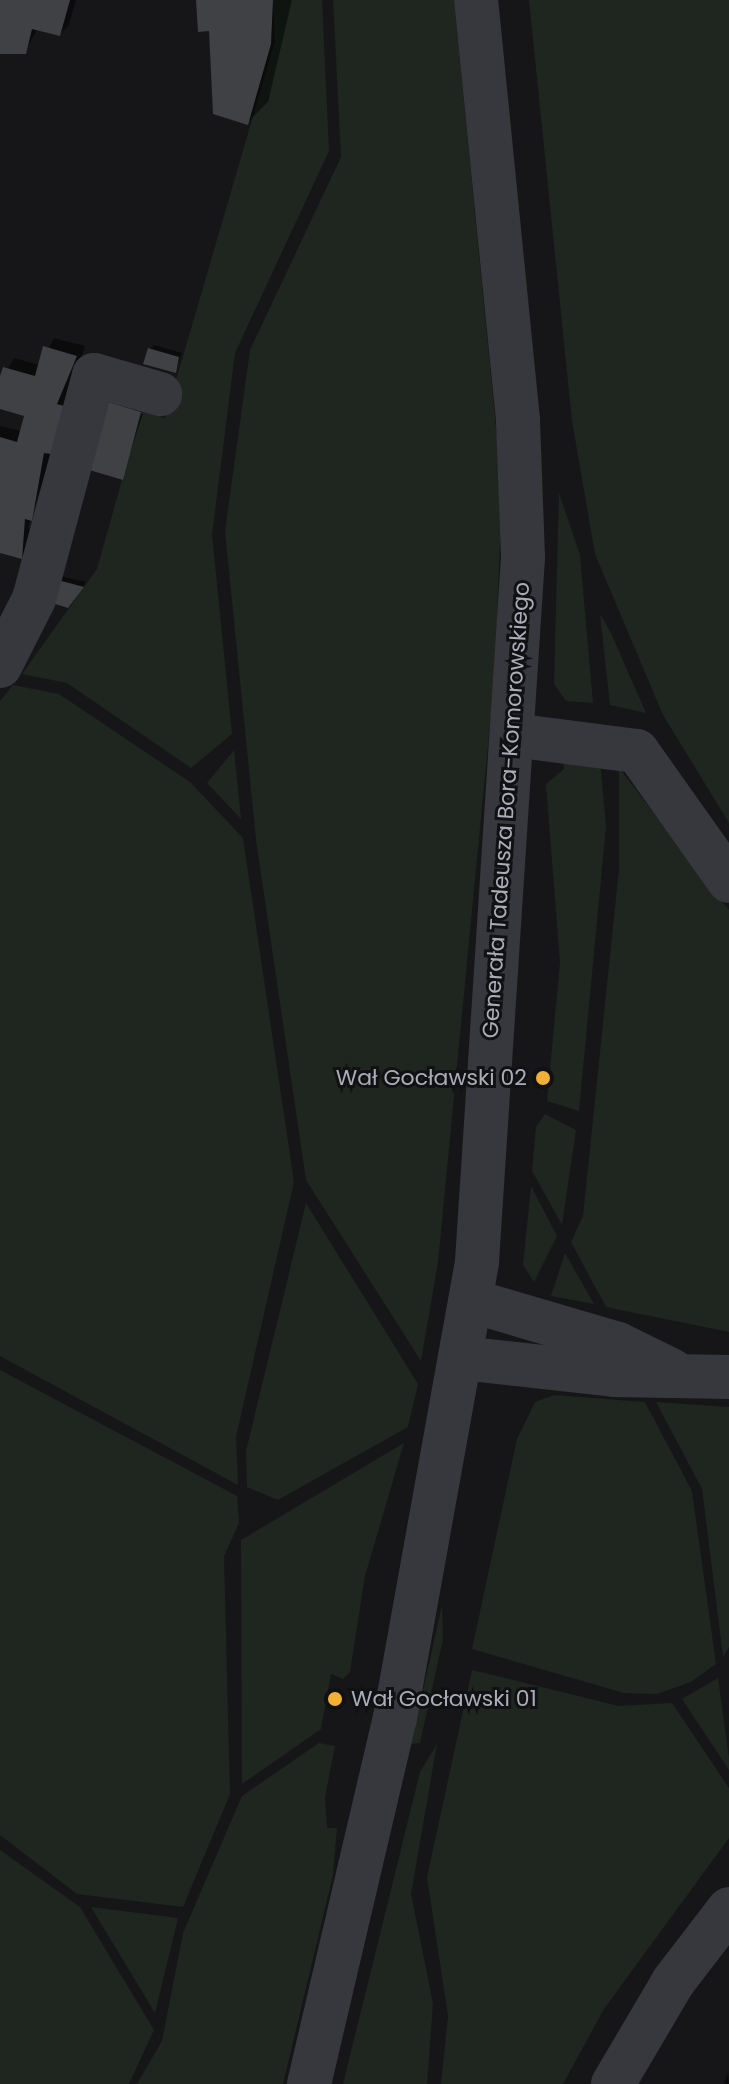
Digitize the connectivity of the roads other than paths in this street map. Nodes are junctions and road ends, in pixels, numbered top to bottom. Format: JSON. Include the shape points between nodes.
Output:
{"nodes":[{"id":1,"x":476,"y":0,"type":"edge"},
{"id":2,"x":160,"y":394,"type":"dead end"},
{"id":3,"x":0,"y":666,"type":"edge"},
{"id":4,"x":513,"y":735,"type":"junction"},
{"id":5,"x":729,"y":881,"type":"edge"},
{"id":6,"x":472,"y":1301,"type":"junction"},
{"id":7,"x":461,"y":1358,"type":"junction"},
{"id":8,"x":673,"y":1371,"type":"junction"},
{"id":9,"x":729,"y":1377,"type":"edge"},
{"id":10,"x":729,"y":1909,"type":"edge"},
{"id":11,"x":309,"y":2084,"type":"edge"},
{"id":12,"x":613,"y":2084,"type":"edge"}],
"edges":[{"from":1,"to":4,"type":"street","name":"Generała Tadeusza Bora-Komorowskiego","via":[[518,420],[523,557]]},
{"from":2,"to":3,"type":"street","via":[[94,375],[34,599]]},
{"from":4,"to":5,"type":"street","via":[[637,751]]},
{"from":4,"to":6,"type":"street","name":"Generała Tadeusza Bora-Komorowskiego"},
{"from":6,"to":7,"type":"street","name":"Generała Tadeusza Bora-Komorowskiego"},
{"from":6,"to":8,"type":"street","via":[[618,1344]]},
{"from":7,"to":8,"type":"street","via":[[614,1375]]},
{"from":7,"to":11,"type":"street","name":"Generała Tadeusza Bora-Komorowskiego","via":[[389,1744]]},
{"from":8,"to":9,"type":"street"},
{"from":10,"to":12,"type":"street","via":[[673,1982]]}]}
